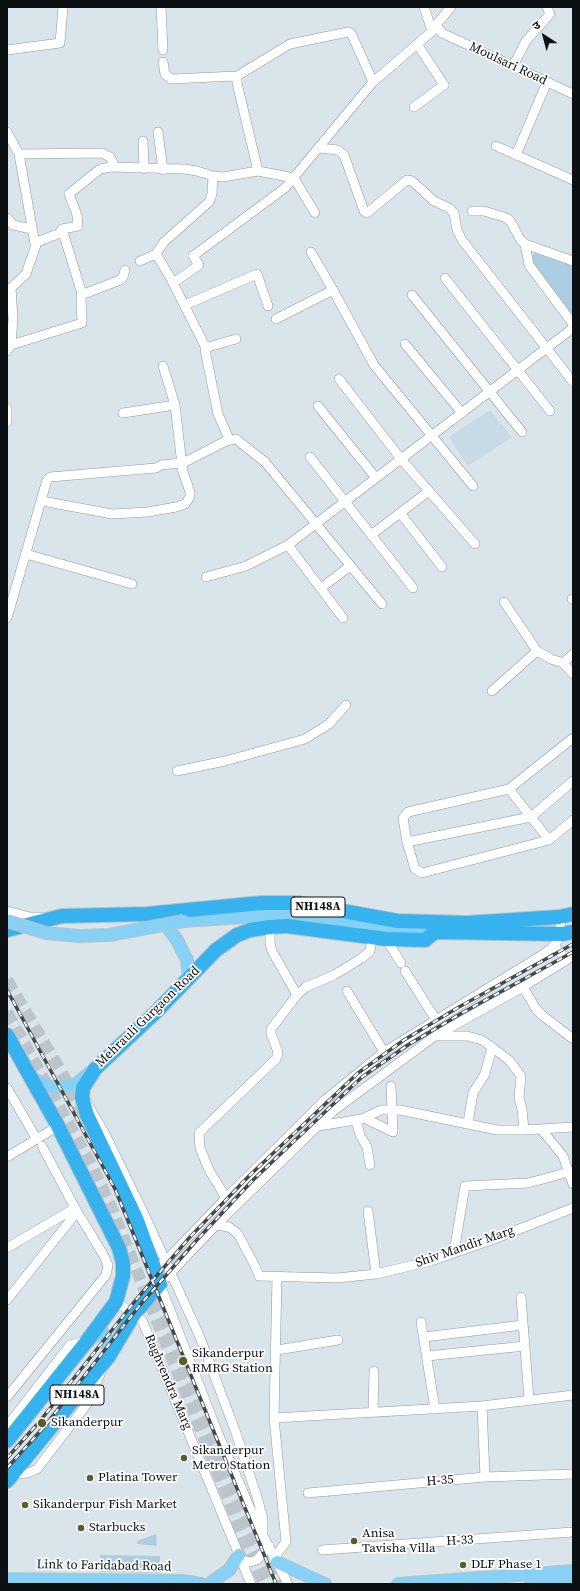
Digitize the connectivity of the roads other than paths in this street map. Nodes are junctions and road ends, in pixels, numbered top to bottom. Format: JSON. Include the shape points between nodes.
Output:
{"nodes":[{"id":1,"x":63,"y":7,"type":"edge"},
{"id":2,"x":161,"y":7,"type":"edge"},
{"id":3,"x":424,"y":7,"type":"edge"},
{"id":4,"x":451,"y":7,"type":"edge"},
{"id":5,"x":547,"y":7,"type":"edge"},
{"id":6,"x":437,"y":30,"type":"junction"},
{"id":7,"x":417,"y":44,"type":"junction"},
{"id":8,"x":7,"y":50,"type":"edge"},
{"id":9,"x":163,"y":50,"type":"dead end"},
{"id":10,"x":163,"y":62,"type":"dead end"},
{"id":11,"x":513,"y":66,"type":"junction"},
{"id":12,"x":237,"y":76,"type":"junction"},
{"id":13,"x":373,"y":82,"type":"junction"},
{"id":14,"x":547,"y":82,"type":"junction"},
{"id":15,"x":573,"y":94,"type":"edge"},
{"id":16,"x":414,"y":107,"type":"dead end"},
{"id":17,"x":7,"y":132,"type":"edge"},
{"id":18,"x":158,"y":132,"type":"dead end"},
{"id":19,"x":143,"y":141,"type":"dead end"},
{"id":20,"x":496,"y":146,"type":"dead end"},
{"id":21,"x":319,"y":148,"type":"junction"},
{"id":22,"x":19,"y":154,"type":"junction"},
{"id":23,"x":516,"y":155,"type":"junction"},
{"id":24,"x":115,"y":167,"type":"junction"},
{"id":25,"x":144,"y":169,"type":"junction"},
{"id":26,"x":163,"y":170,"type":"junction"},
{"id":27,"x":258,"y":171,"type":"junction"},
{"id":28,"x":213,"y":176,"type":"junction"},
{"id":29,"x":294,"y":178,"type":"junction"},
{"id":30,"x":573,"y":180,"type":"edge"},
{"id":31,"x":472,"y":211,"type":"dead end"},
{"id":32,"x":315,"y":212,"type":"dead end"},
{"id":33,"x":7,"y":218,"type":"edge"},
{"id":34,"x":32,"y":229,"type":"junction"},
{"id":35,"x":62,"y":230,"type":"junction"},
{"id":36,"x":35,"y":244,"type":"junction"},
{"id":37,"x":525,"y":244,"type":"junction"},
{"id":38,"x":311,"y":252,"type":"dead end"},
{"id":39,"x":156,"y":254,"type":"junction"},
{"id":40,"x":573,"y":260,"type":"edge"},
{"id":41,"x":140,"y":261,"type":"dead end"},
{"id":42,"x":125,"y":270,"type":"dead end"},
{"id":43,"x":445,"y":278,"type":"dead end"},
{"id":44,"x":173,"y":283,"type":"junction"},
{"id":45,"x":333,"y":290,"type":"junction"},
{"id":46,"x":82,"y":294,"type":"junction"},
{"id":47,"x":412,"y":295,"type":"dead end"},
{"id":48,"x":185,"y":305,"type":"junction"},
{"id":49,"x":268,"y":306,"type":"dead end"},
{"id":50,"x":276,"y":319,"type":"dead end"},
{"id":51,"x":573,"y":324,"type":"edge"},
{"id":52,"x":573,"y":328,"type":"edge"},
{"id":53,"x":236,"y":339,"type":"dead end"},
{"id":54,"x":405,"y":344,"type":"dead end"},
{"id":55,"x":9,"y":348,"type":"edge"},
{"id":56,"x":206,"y":348,"type":"junction"},
{"id":57,"x":546,"y":348,"type":"junction"},
{"id":58,"x":164,"y":366,"type":"dead end"},
{"id":59,"x":517,"y":370,"type":"junction"},
{"id":60,"x":339,"y":379,"type":"dead end"},
{"id":61,"x":573,"y":382,"type":"edge"},
{"id":62,"x":490,"y":391,"type":"junction"},
{"id":63,"x":175,"y":405,"type":"junction"},
{"id":64,"x":318,"y":406,"type":"dead end"},
{"id":65,"x":7,"y":408,"type":"edge"},
{"id":66,"x":550,"y":411,"type":"dead end"},
{"id":67,"x":123,"y":413,"type":"dead end"},
{"id":68,"x":462,"y":413,"type":"junction"},
{"id":69,"x":7,"y":422,"type":"edge"},
{"id":70,"x":522,"y":432,"type":"dead end"},
{"id":71,"x":431,"y":436,"type":"junction"},
{"id":72,"x":229,"y":439,"type":"junction"},
{"id":73,"x":310,"y":458,"type":"dead end"},
{"id":74,"x":401,"y":459,"type":"junction"},
{"id":75,"x":182,"y":464,"type":"junction"},
{"id":76,"x":376,"y":478,"type":"junction"},
{"id":77,"x":473,"y":486,"type":"dead end"},
{"id":78,"x":429,"y":491,"type":"junction"},
{"id":79,"x":42,"y":501,"type":"junction"},
{"id":80,"x":346,"y":501,"type":"junction"},
{"id":81,"x":400,"y":514,"type":"junction"},
{"id":82,"x":316,"y":524,"type":"junction"},
{"id":83,"x":371,"y":535,"type":"junction"},
{"id":84,"x":475,"y":544,"type":"dead end"},
{"id":85,"x":288,"y":545,"type":"junction"},
{"id":86,"x":26,"y":554,"type":"junction"},
{"id":87,"x":350,"y":566,"type":"junction"},
{"id":88,"x":442,"y":567,"type":"dead end"},
{"id":89,"x":206,"y":577,"type":"dead end"},
{"id":90,"x":132,"y":584,"type":"dead end"},
{"id":91,"x":321,"y":588,"type":"junction"},
{"id":92,"x":413,"y":588,"type":"dead end"},
{"id":93,"x":504,"y":602,"type":"dead end"},
{"id":94,"x":382,"y":604,"type":"dead end"},
{"id":95,"x":7,"y":618,"type":"edge"},
{"id":96,"x":343,"y":618,"type":"dead end"},
{"id":97,"x":537,"y":651,"type":"junction"},
{"id":98,"x":573,"y":654,"type":"edge"},
{"id":99,"x":563,"y":663,"type":"junction"},
{"id":100,"x":573,"y":674,"type":"edge"},
{"id":101,"x":492,"y":691,"type":"dead end"},
{"id":102,"x":346,"y":705,"type":"dead end"},
{"id":103,"x":573,"y":738,"type":"edge"},
{"id":104,"x":177,"y":771,"type":"dead end"},
{"id":105,"x":573,"y":781,"type":"edge"},
{"id":106,"x":509,"y":789,"type":"junction"},
{"id":107,"x":532,"y":818,"type":"junction"},
{"id":108,"x":573,"y":820,"type":"edge"},
{"id":109,"x":549,"y":840,"type":"junction"},
{"id":110,"x":407,"y":842,"type":"junction"},
{"id":111,"x":7,"y":911,"type":"edge"},
{"id":112,"x":147,"y":914,"type":"junction"},
{"id":113,"x":573,"y":914,"type":"edge"},
{"id":114,"x":62,"y":916,"type":"junction"},
{"id":115,"x":559,"y":917,"type":"junction"},
{"id":116,"x":7,"y":921,"type":"edge"},
{"id":117,"x":270,"y":926,"type":"junction"},
{"id":118,"x":7,"y":930,"type":"edge"},
{"id":119,"x":434,"y":932,"type":"junction"},
{"id":120,"x":568,"y":933,"type":"edge"},
{"id":121,"x":372,"y":937,"type":"junction"},
{"id":122,"x":386,"y":939,"type":"junction"},
{"id":123,"x":553,"y":946,"type":"junction"},
{"id":124,"x":571,"y":958,"type":"edge"},
{"id":125,"x":189,"y":979,"type":"junction"},
{"id":126,"x":523,"y":987,"type":"junction"},
{"id":127,"x":346,"y":991,"type":"dead end"},
{"id":128,"x":297,"y":995,"type":"junction"},
{"id":129,"x":436,"y":1020,"type":"junction"},
{"id":130,"x":424,"y":1028,"type":"junction"},
{"id":131,"x":7,"y":1036,"type":"edge"},
{"id":132,"x":433,"y":1037,"type":"junction"},
{"id":133,"x":573,"y":1039,"type":"edge"},
{"id":134,"x":492,"y":1046,"type":"junction"},
{"id":135,"x":384,"y":1052,"type":"junction"},
{"id":136,"x":95,"y":1069,"type":"junction"},
{"id":137,"x":32,"y":1078,"type":"junction"},
{"id":138,"x":391,"y":1086,"type":"dead end"},
{"id":139,"x":7,"y":1088,"type":"edge"},
{"id":140,"x":391,"y":1110,"type":"junction"},
{"id":141,"x":360,"y":1119,"type":"junction"},
{"id":142,"x":468,"y":1124,"type":"junction"},
{"id":143,"x":58,"y":1126,"type":"junction"},
{"id":144,"x":318,"y":1126,"type":"junction"},
{"id":145,"x":573,"y":1127,"type":"edge"},
{"id":146,"x":541,"y":1129,"type":"junction"},
{"id":147,"x":524,"y":1130,"type":"junction"},
{"id":148,"x":36,"y":1138,"type":"junction"},
{"id":149,"x":42,"y":1146,"type":"dead end"},
{"id":150,"x":7,"y":1157,"type":"edge"},
{"id":151,"x":370,"y":1165,"type":"dead end"},
{"id":152,"x":569,"y":1172,"type":"junction"},
{"id":153,"x":573,"y":1184,"type":"edge"},
{"id":154,"x":226,"y":1198,"type":"junction"},
{"id":155,"x":75,"y":1208,"type":"junction"},
{"id":156,"x":573,"y":1208,"type":"edge"},
{"id":157,"x":368,"y":1211,"type":"dead end"},
{"id":158,"x":207,"y":1218,"type":"junction"},
{"id":159,"x":216,"y":1225,"type":"junction"},
{"id":160,"x":7,"y":1248,"type":"edge"},
{"id":161,"x":454,"y":1252,"type":"junction"},
{"id":162,"x":160,"y":1272,"type":"junction"},
{"id":163,"x":170,"y":1272,"type":"junction"},
{"id":164,"x":376,"y":1274,"type":"junction"},
{"id":165,"x":277,"y":1277,"type":"junction"},
{"id":166,"x":521,"y":1297,"type":"dead end"},
{"id":167,"x":7,"y":1300,"type":"edge"},
{"id":168,"x":116,"y":1302,"type":"junction"},
{"id":169,"x":134,"y":1314,"type":"junction"},
{"id":170,"x":422,"y":1322,"type":"dead end"},
{"id":171,"x":523,"y":1325,"type":"junction"},
{"id":172,"x":424,"y":1337,"type":"junction"},
{"id":173,"x":338,"y":1340,"type":"dead end"},
{"id":174,"x":87,"y":1341,"type":"junction"},
{"id":175,"x":525,"y":1346,"type":"junction"},
{"id":176,"x":277,"y":1350,"type":"junction"},
{"id":177,"x":428,"y":1356,"type":"junction"},
{"id":178,"x":108,"y":1358,"type":"junction"},
{"id":179,"x":374,"y":1371,"type":"dead end"},
{"id":180,"x":573,"y":1394,"type":"edge"},
{"id":181,"x":7,"y":1397,"type":"edge"},
{"id":182,"x":529,"y":1399,"type":"junction"},
{"id":183,"x":482,"y":1406,"type":"junction"},
{"id":184,"x":435,"y":1409,"type":"junction"},
{"id":185,"x":373,"y":1412,"type":"junction"},
{"id":186,"x":274,"y":1418,"type":"junction"},
{"id":187,"x":7,"y":1426,"type":"edge"},
{"id":188,"x":7,"y":1441,"type":"edge"},
{"id":189,"x":573,"y":1474,"type":"edge"},
{"id":190,"x":485,"y":1477,"type":"junction"},
{"id":191,"x":10,"y":1478,"type":"edge"},
{"id":192,"x":308,"y":1493,"type":"dead end"},
{"id":193,"x":573,"y":1532,"type":"edge"},
{"id":194,"x":264,"y":1538,"type":"junction"},
{"id":195,"x":269,"y":1546,"type":"junction"},
{"id":196,"x":322,"y":1550,"type":"dead end"},
{"id":197,"x":240,"y":1557,"type":"junction"},
{"id":198,"x":275,"y":1560,"type":"junction"},
{"id":199,"x":573,"y":1571,"type":"edge"},
{"id":200,"x":7,"y":1579,"type":"edge"},
{"id":201,"x":573,"y":1581,"type":"edge"},
{"id":202,"x":201,"y":1584,"type":"edge"},
{"id":203,"x":209,"y":1584,"type":"edge"},
{"id":204,"x":251,"y":1584,"type":"edge"},
{"id":205,"x":288,"y":1584,"type":"edge"},
{"id":206,"x":325,"y":1584,"type":"edge"},
{"id":207,"x":398,"y":1584,"type":"edge"},
{"id":208,"x":531,"y":1584,"type":"edge"}],
"edges":[{"from":1,"to":8,"type":"street","via":[[60,43]]},
{"from":2,"to":9,"type":"street"},
{"from":3,"to":6,"type":"street"},
{"from":4,"to":6,"type":"street"},
{"from":5,"to":11,"type":"street","via":[[550,14],[526,41]]},
{"from":6,"to":7,"type":"street"},
{"from":6,"to":11,"type":"street","name":"Moulsari Road"},
{"from":7,"to":13,"type":"street"},
{"from":7,"to":16,"type":"street","via":[[444,85]]},
{"from":10,"to":12,"type":"street","via":[[165,74],[171,79]]},
{"from":11,"to":14,"type":"street","name":"Moulsari Road"},
{"from":12,"to":13,"type":"street","via":[[290,44],[348,32]]},
{"from":12,"to":27,"type":"street"},
{"from":13,"to":21,"type":"street"},
{"from":14,"to":15,"type":"street","name":"Moulsari Road"},
{"from":14,"to":23,"type":"street"},
{"from":17,"to":22,"type":"street"},
{"from":18,"to":26,"type":"street"},
{"from":19,"to":25,"type":"street"},
{"from":20,"to":23,"type":"street"},
{"from":21,"to":29,"type":"street"},
{"from":21,"to":57,"type":"street","via":[[338,150],[344,155],[365,212],[370,213],[408,180],[434,201],[449,208],[454,213],[462,240]]},
{"from":22,"to":24,"type":"street","via":[[102,153],[110,157]]},
{"from":22,"to":34,"type":"street"},
{"from":23,"to":30,"type":"street"},
{"from":24,"to":25,"type":"street"},
{"from":24,"to":35,"type":"street","via":[[100,169],[71,192],[70,199],[77,214],[78,226]]},
{"from":25,"to":26,"type":"street"},
{"from":26,"to":28,"type":"street","via":[[190,170]]},
{"from":27,"to":28,"type":"street","via":[[232,176]]},
{"from":27,"to":29,"type":"street"},
{"from":28,"to":39,"type":"street","via":[[209,202],[164,242]]},
{"from":29,"to":32,"type":"street"},
{"from":29,"to":44,"type":"street","via":[[275,197],[193,256],[199,265]]},
{"from":31,"to":37,"type":"street","via":[[484,211],[507,218]]},
{"from":33,"to":34,"type":"street","via":[[13,225]]},
{"from":34,"to":36,"type":"street"},
{"from":35,"to":36,"type":"street"},
{"from":35,"to":46,"type":"street"},
{"from":36,"to":55,"type":"street","via":[[26,274],[11,288],[13,310]]},
{"from":37,"to":40,"type":"street"},
{"from":37,"to":51,"type":"street","via":[[531,267]]},
{"from":38,"to":45,"type":"street"},
{"from":39,"to":41,"type":"street"},
{"from":39,"to":44,"type":"street"},
{"from":42,"to":46,"type":"street","via":[[122,279]]},
{"from":43,"to":59,"type":"street"},
{"from":44,"to":48,"type":"street"},
{"from":45,"to":50,"type":"street"},
{"from":45,"to":71,"type":"street","via":[[374,365]]},
{"from":46,"to":55,"type":"street","via":[[79,298],[82,323]]},
{"from":47,"to":62,"type":"street"},
{"from":48,"to":49,"type":"street","via":[[257,274]]},
{"from":48,"to":56,"type":"street"},
{"from":52,"to":57,"type":"street"},
{"from":53,"to":56,"type":"street"},
{"from":54,"to":68,"type":"street"},
{"from":56,"to":72,"type":"street","via":[[216,407]]},
{"from":57,"to":59,"type":"street"},
{"from":57,"to":61,"type":"street"},
{"from":58,"to":63,"type":"street"},
{"from":59,"to":62,"type":"street"},
{"from":59,"to":66,"type":"street"},
{"from":60,"to":74,"type":"street"},
{"from":62,"to":68,"type":"street"},
{"from":62,"to":70,"type":"street"},
{"from":63,"to":67,"type":"street"},
{"from":63,"to":75,"type":"street"},
{"from":64,"to":76,"type":"street"},
{"from":65,"to":69,"type":"street"},
{"from":68,"to":71,"type":"street"},
{"from":71,"to":74,"type":"street"},
{"from":71,"to":77,"type":"street"},
{"from":72,"to":75,"type":"street"},
{"from":72,"to":82,"type":"street","via":[[239,440],[265,462]]},
{"from":73,"to":80,"type":"street"},
{"from":74,"to":76,"type":"street"},
{"from":74,"to":78,"type":"street"},
{"from":75,"to":79,"type":"street","via":[[52,476],[48,480]]},
{"from":75,"to":79,"type":"street","via":[[190,497],[185,504],[176,507],[112,514]]},
{"from":76,"to":80,"type":"street"},
{"from":78,"to":81,"type":"street"},
{"from":78,"to":84,"type":"street"},
{"from":79,"to":86,"type":"street"},
{"from":80,"to":82,"type":"street"},
{"from":80,"to":83,"type":"street"},
{"from":81,"to":83,"type":"street"},
{"from":81,"to":88,"type":"street"},
{"from":82,"to":85,"type":"street"},
{"from":82,"to":87,"type":"street"},
{"from":83,"to":92,"type":"street"},
{"from":85,"to":89,"type":"street","via":[[246,566]]},
{"from":85,"to":91,"type":"street"},
{"from":86,"to":90,"type":"street"},
{"from":86,"to":95,"type":"street"},
{"from":87,"to":91,"type":"street"},
{"from":87,"to":94,"type":"street"},
{"from":91,"to":96,"type":"street"},
{"from":93,"to":97,"type":"street"},
{"from":97,"to":99,"type":"street"},
{"from":97,"to":101,"type":"street"},
{"from":98,"to":99,"type":"street"},
{"from":99,"to":100,"type":"street"},
{"from":102,"to":104,"type":"street","via":[[329,724],[305,739]]},
{"from":103,"to":106,"type":"street"},
{"from":105,"to":107,"type":"street"},
{"from":106,"to":107,"type":"street"},
{"from":106,"to":110,"type":"street","via":[[408,812],[403,818]]},
{"from":107,"to":109,"type":"street"},
{"from":107,"to":110,"type":"street"},
{"from":108,"to":109,"type":"street"},
{"from":109,"to":110,"type":"street","via":[[422,873],[415,869]]},
{"from":111,"to":114,"type":"street","via":[[30,917]]},
{"from":112,"to":114,"type":"highway","number":"NH148A"},
{"from":112,"to":115,"type":"highway","number":"NH148A","via":[[261,903],[298,903],[398,921],[467,923]]},
{"from":112,"to":125,"type":"main road","via":[[164,924],[177,940],[188,960]]},
{"from":113,"to":115,"type":"highway","number":"NH148A"},
{"from":114,"to":118,"type":"highway","number":"NH148A"},
{"from":115,"to":120,"type":"street"},
{"from":116,"to":119,"type":"main road","bridge":true,"via":[[46,933],[79,936],[109,935],[184,921],[258,916],[296,917]]},
{"from":117,"to":121,"type":"highway","name":"Mehrauli Gurgaon Road","number":"NH148A"},
{"from":117,"to":125,"type":"highway","name":"Mehrauli Gurgaon Road","number":"NH148A","via":[[237,935],[216,950]]},
{"from":117,"to":128,"type":"street","via":[[272,951]]},
{"from":119,"to":120,"type":"highway","name":"Mehrauli Gurgaon Road","number":"NH148A"},
{"from":119,"to":122,"type":"highway","name":"Mehrauli Gurgaon Road","number":"NH148A","via":[[425,940]]},
{"from":120,"to":123,"type":"street"},
{"from":121,"to":122,"type":"highway","name":"Mehrauli Gurgaon Road","number":"NH148A"},
{"from":121,"to":128,"type":"street","via":[[370,951],[362,958],[334,975],[306,987]]},
{"from":122,"to":129,"type":"street"},
{"from":123,"to":124,"type":"street"},
{"from":123,"to":129,"type":"street","via":[[542,956]]},
{"from":124,"to":126,"type":"street"},
{"from":125,"to":136,"type":"highway","name":"Mehrauli Gurgaon Road","number":"NH148A"},
{"from":126,"to":132,"type":"street"},
{"from":126,"to":133,"type":"street","via":[[536,1009]]},
{"from":127,"to":135,"type":"street"},
{"from":128,"to":154,"type":"street","via":[[271,1029],[278,1054],[276,1058],[199,1133],[200,1148],[209,1170]]},
{"from":129,"to":130,"type":"street"},
{"from":130,"to":132,"type":"street"},
{"from":130,"to":135,"type":"street"},
{"from":131,"to":137,"type":"highway","number":"NH148A"},
{"from":132,"to":134,"type":"street","via":[[467,1036]]},
{"from":132,"to":144,"type":"street","via":[[332,1112]]},
{"from":134,"to":142,"type":"street","via":[[485,1074],[474,1093]]},
{"from":134,"to":147,"type":"street","via":[[509,1060],[522,1076],[519,1098]]},
{"from":135,"to":154,"type":"street","via":[[325,1100]]},
{"from":136,"to":137,"type":"main road","via":[[76,1084],[57,1088],[44,1085]]},
{"from":136,"to":162,"type":"highway","name":"Mehrauli Gurgaon Road","number":"NH148A","via":[[83,1088],[82,1097],[87,1115]]},
{"from":137,"to":143,"type":"highway","number":"NH148A"},
{"from":138,"to":140,"type":"street"},
{"from":139,"to":148,"type":"street"},
{"from":140,"to":141,"type":"street","via":[[375,1112]]},
{"from":140,"to":141,"type":"street","via":[[393,1132]]},
{"from":140,"to":142,"type":"street","via":[[420,1113]]},
{"from":141,"to":144,"type":"street"},
{"from":141,"to":151,"type":"street","via":[[360,1135],[367,1147]]},
{"from":142,"to":147,"type":"street","via":[[486,1129]]},
{"from":143,"to":148,"type":"street"},
{"from":143,"to":168,"type":"highway","number":"NH148A","via":[[119,1248],[123,1276]]},
{"from":144,"to":159,"type":"street"},
{"from":145,"to":146,"type":"street"},
{"from":146,"to":147,"type":"street"},
{"from":146,"to":152,"type":"street","via":[[563,1156]]},
{"from":148,"to":150,"type":"street"},
{"from":149,"to":155,"type":"street"},
{"from":152,"to":153,"type":"street"},
{"from":152,"to":161,"type":"street","via":[[528,1183],[465,1186]]},
{"from":154,"to":158,"type":"street"},
{"from":155,"to":160,"type":"street"},
{"from":155,"to":167,"type":"street","via":[[73,1217]]},
{"from":155,"to":181,"type":"street","via":[[104,1256],[108,1265],[106,1274]]},
{"from":156,"to":161,"type":"street","name":"Shiv Mandir Marg"},
{"from":157,"to":164,"type":"street"},
{"from":158,"to":159,"type":"street"},
{"from":158,"to":162,"type":"street"},
{"from":159,"to":163,"type":"street"},
{"from":159,"to":165,"type":"street","name":"Shiv Mandir Marg","via":[[229,1227],[238,1234],[258,1276]]},
{"from":161,"to":164,"type":"street","name":"Shiv Mandir Marg","via":[[431,1261]]},
{"from":162,"to":163,"type":"street"},
{"from":162,"to":163,"type":"street"},
{"from":162,"to":169,"type":"highway","number":"NH148A"},
{"from":162,"to":194,"type":"street","name":"Raghvendra Marg","via":[[217,1431]]},
{"from":163,"to":194,"type":"street","via":[[199,1335],[235,1430],[257,1496],[263,1519]]},
{"from":164,"to":165,"type":"street","name":"Shiv Mandir Marg","via":[[337,1278]]},
{"from":165,"to":176,"type":"street"},
{"from":166,"to":171,"type":"street"},
{"from":168,"to":169,"type":"street","name":"Raghvendra Marg"},
{"from":168,"to":174,"type":"highway","number":"NH148A"},
{"from":169,"to":178,"type":"highway","number":"NH148A"},
{"from":169,"to":197,"type":"street","name":"Raghvendra Marg","via":[[142,1320]]},
{"from":170,"to":172,"type":"street"},
{"from":171,"to":172,"type":"street"},
{"from":171,"to":175,"type":"street"},
{"from":172,"to":177,"type":"street"},
{"from":173,"to":176,"type":"street"},
{"from":174,"to":178,"type":"main road","via":[[102,1333],[108,1340]]},
{"from":174,"to":187,"type":"street","via":[[70,1345]]},
{"from":174,"to":188,"type":"highway","number":"NH148A"},
{"from":175,"to":177,"type":"street"},
{"from":175,"to":182,"type":"street"},
{"from":176,"to":186,"type":"street"},
{"from":177,"to":184,"type":"street"},
{"from":178,"to":191,"type":"highway","number":"NH148A"},
{"from":179,"to":185,"type":"street"},
{"from":180,"to":182,"type":"street"},
{"from":182,"to":183,"type":"street"},
{"from":183,"to":184,"type":"street"},
{"from":183,"to":190,"type":"street"},
{"from":184,"to":185,"type":"street"},
{"from":185,"to":186,"type":"street"},
{"from":186,"to":198,"type":"street","via":[[286,1542]]},
{"from":189,"to":190,"type":"street","name":"H-35"},
{"from":190,"to":192,"type":"street","name":"H-35"},
{"from":193,"to":196,"type":"street","name":"H-33"},
{"from":194,"to":195,"type":"street","name":"Raghvendra Marg"},
{"from":195,"to":197,"type":"street","via":[[257,1560],[250,1562]]},
{"from":195,"to":198,"type":"street","name":"Raghvendra Marg"},
{"from":197,"to":203,"type":"main road","via":[[229,1570]]},
{"from":197,"to":204,"type":"street","name":"Raghvendra Marg"},
{"from":198,"to":205,"type":"street","name":"Raghvendra Marg"},
{"from":198,"to":206,"type":"main road"},
{"from":199,"to":207,"type":"main road"},
{"from":200,"to":202,"type":"main road","name":"Link to Faridabad Road","via":[[182,1581]]},
{"from":201,"to":208,"type":"main road"}]}
